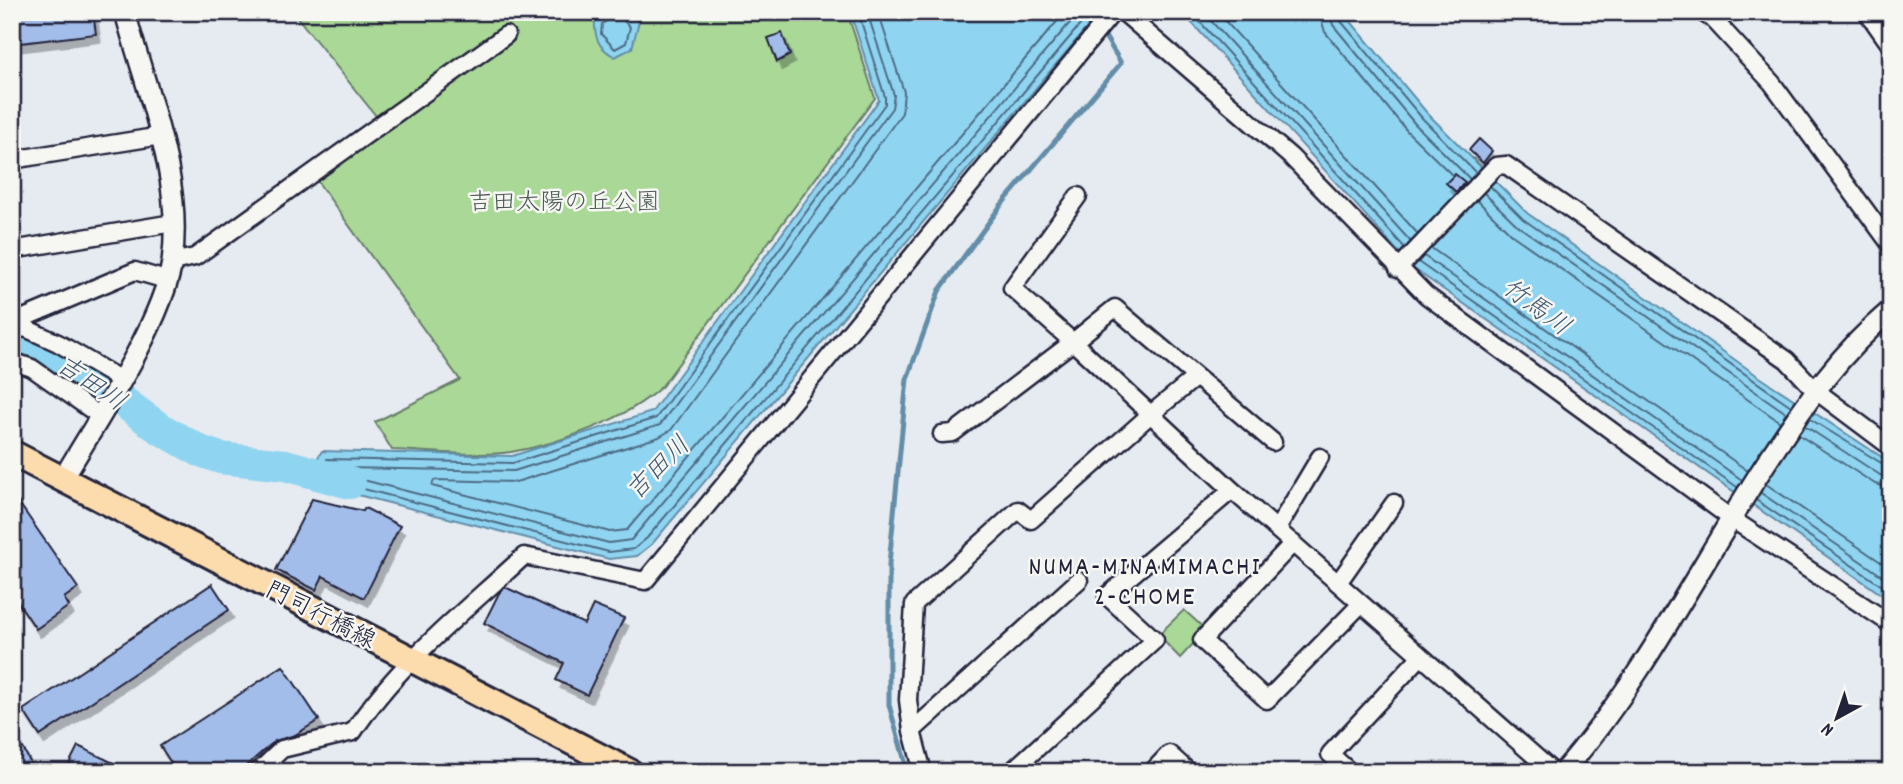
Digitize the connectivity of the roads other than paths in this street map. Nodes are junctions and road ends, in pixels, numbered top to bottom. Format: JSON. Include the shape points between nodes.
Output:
{"nodes":[{"id":1,"x":125,"y":12,"type":"edge"},
{"id":2,"x":1113,"y":12,"type":"edge"},
{"id":3,"x":1123,"y":12,"type":"edge"},
{"id":4,"x":1702,"y":12,"type":"edge"},
{"id":5,"x":1867,"y":12,"type":"edge"},
{"id":6,"x":506,"y":35,"type":"dead end"},
{"id":7,"x":1891,"y":46,"type":"edge"},
{"id":8,"x":160,"y":136,"type":"junction"},
{"id":9,"x":12,"y":160,"type":"edge"},
{"id":10,"x":1078,"y":196,"type":"dead end"},
{"id":11,"x":173,"y":223,"type":"junction"},
{"id":12,"x":1891,"y":245,"type":"edge"},
{"id":13,"x":12,"y":250,"type":"edge"},
{"id":14,"x":1401,"y":266,"type":"junction"},
{"id":15,"x":169,"y":271,"type":"junction"},
{"id":16,"x":1891,"y":310,"type":"edge"},
{"id":17,"x":19,"y":329,"type":"edge"},
{"id":18,"x":1073,"y":342,"type":"junction"},
{"id":19,"x":12,"y":361,"type":"edge"},
{"id":20,"x":1196,"y":377,"type":"junction"},
{"id":21,"x":118,"y":384,"type":"junction"},
{"id":22,"x":1811,"y":396,"type":"junction"},
{"id":23,"x":102,"y":413,"type":"junction"},
{"id":24,"x":1150,"y":414,"type":"junction"},
{"id":25,"x":942,"y":433,"type":"dead end"},
{"id":26,"x":1273,"y":442,"type":"dead end"},
{"id":27,"x":1891,"y":447,"type":"edge"},
{"id":28,"x":12,"y":453,"type":"edge"},
{"id":29,"x":1320,"y":457,"type":"dead end"},
{"id":30,"x":62,"y":480,"type":"junction"},
{"id":31,"x":1232,"y":490,"type":"junction"},
{"id":32,"x":1394,"y":503,"type":"dead end"},
{"id":33,"x":1734,"y":513,"type":"junction"},
{"id":34,"x":1277,"y":529,"type":"junction"},
{"id":35,"x":1293,"y":543,"type":"junction"},
{"id":36,"x":1079,"y":580,"type":"dead end"},
{"id":37,"x":1338,"y":583,"type":"junction"},
{"id":38,"x":1361,"y":604,"type":"junction"},
{"id":39,"x":1891,"y":624,"type":"edge"},
{"id":40,"x":1421,"y":656,"type":"junction"},
{"id":41,"x":412,"y":661,"type":"junction"},
{"id":42,"x":912,"y":731,"type":"junction"},
{"id":43,"x":258,"y":772,"type":"edge"},
{"id":44,"x":630,"y":772,"type":"edge"},
{"id":45,"x":923,"y":772,"type":"edge"},
{"id":46,"x":1010,"y":772,"type":"edge"},
{"id":47,"x":1152,"y":772,"type":"edge"},
{"id":48,"x":1189,"y":772,"type":"edge"},
{"id":49,"x":1350,"y":772,"type":"edge"},
{"id":50,"x":1553,"y":772,"type":"edge"},
{"id":51,"x":1563,"y":772,"type":"edge"}],
"edges":[{"from":1,"to":8,"type":"street"},
{"from":2,"to":41,"type":"street","via":[[645,581],[524,556]]},
{"from":3,"to":14,"type":"street","via":[[1291,157]]},
{"from":4,"to":12,"type":"street","via":[[1772,83]]},
{"from":5,"to":7,"type":"street"},
{"from":6,"to":15,"type":"street"},
{"from":8,"to":9,"type":"street"},
{"from":8,"to":11,"type":"street"},
{"from":10,"to":18,"type":"street","via":[[1012,288]]},
{"from":11,"to":13,"type":"street"},
{"from":11,"to":15,"type":"street"},
{"from":14,"to":22,"type":"street","via":[[1496,166],[1506,165],[1787,360]]},
{"from":14,"to":33,"type":"street","via":[[1426,295]]},
{"from":15,"to":17,"type":"street","via":[[135,271],[26,317]]},
{"from":15,"to":21,"type":"street","via":[[149,324]]},
{"from":16,"to":22,"type":"street","via":[[1855,340]]},
{"from":17,"to":21,"type":"street","via":[[58,343]]},
{"from":18,"to":20,"type":"street","via":[[1115,308]]},
{"from":18,"to":24,"type":"street"},
{"from":18,"to":25,"type":"street","via":[[953,432]]},
{"from":19,"to":23,"type":"street","via":[[32,368]]},
{"from":20,"to":24,"type":"street"},
{"from":20,"to":26,"type":"street"},
{"from":21,"to":23,"type":"street"},
{"from":22,"to":27,"type":"street"},
{"from":22,"to":33,"type":"street"},
{"from":23,"to":30,"type":"street"},
{"from":24,"to":31,"type":"street"},
{"from":24,"to":42,"type":"street","via":[[1031,520],[1018,510],[914,604],[908,701]]},
{"from":28,"to":30,"type":"main road","name":"門司行橋線"},
{"from":29,"to":34,"type":"street"},
{"from":30,"to":41,"type":"main road","name":"門司行橋線"},
{"from":31,"to":34,"type":"street"},
{"from":31,"to":46,"type":"street","via":[[1107,596],[1155,640]]},
{"from":32,"to":37,"type":"street"},
{"from":33,"to":39,"type":"street"},
{"from":33,"to":51,"type":"street","via":[[1647,660]]},
{"from":34,"to":35,"type":"street"},
{"from":35,"to":37,"type":"street"},
{"from":35,"to":38,"type":"street","via":[[1202,640],[1267,700]]},
{"from":36,"to":42,"type":"street"},
{"from":37,"to":38,"type":"street"},
{"from":38,"to":40,"type":"street"},
{"from":40,"to":49,"type":"street","via":[[1330,754]]},
{"from":40,"to":50,"type":"street"},
{"from":41,"to":43,"type":"street","via":[[369,707],[353,732],[282,749]]},
{"from":41,"to":44,"type":"main road","name":"門司行橋線"},
{"from":42,"to":45,"type":"street"},
{"from":47,"to":48,"type":"street","via":[[1169,754]]}]}
